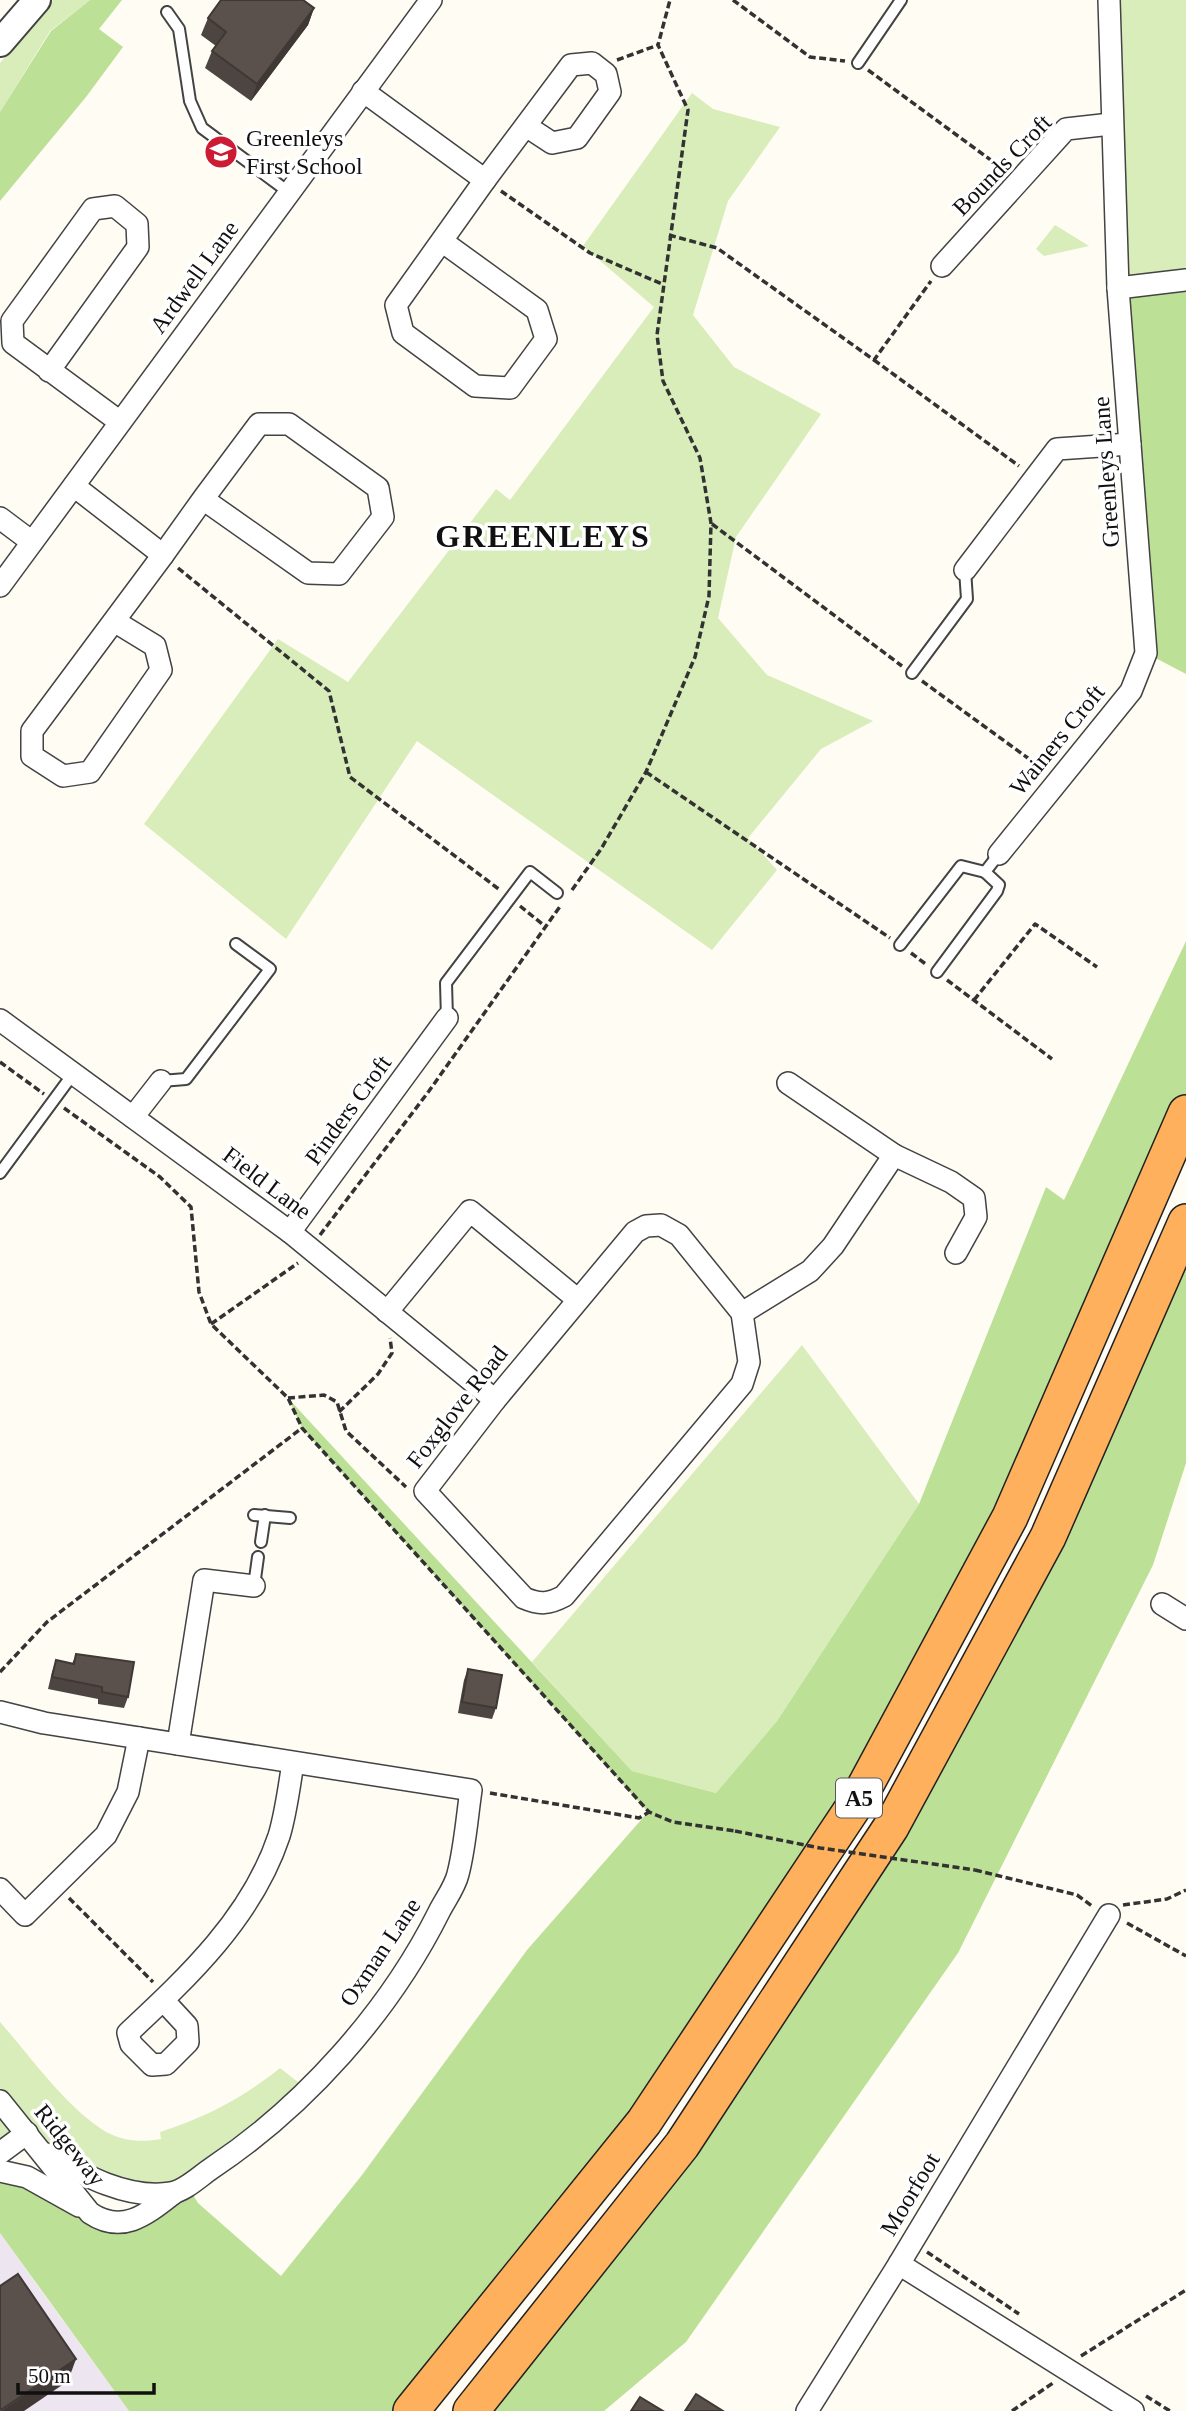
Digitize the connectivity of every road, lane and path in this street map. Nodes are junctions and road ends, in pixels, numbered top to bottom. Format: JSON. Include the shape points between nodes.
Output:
{"nodes":[{"id":1,"x":37,"y":0,"type":"edge"},
{"id":2,"x":431,"y":0,"type":"edge"},
{"id":3,"x":670,"y":0,"type":"edge"},
{"id":4,"x":733,"y":0,"type":"edge"},
{"id":5,"x":901,"y":0,"type":"edge"},
{"id":6,"x":1110,"y":0,"type":"edge"},
{"id":7,"x":167,"y":12,"type":"dead end"},
{"id":8,"x":0,"y":43,"type":"edge"},
{"id":9,"x":658,"y":45,"type":"junction"},
{"id":10,"x":858,"y":63,"type":"junction"},
{"id":11,"x":606,"y":74,"type":"junction"},
{"id":12,"x":363,"y":91,"type":"junction"},
{"id":13,"x":1111,"y":124,"type":"junction"},
{"id":14,"x":526,"y":126,"type":"junction"},
{"id":15,"x":485,"y":180,"type":"junction"},
{"id":16,"x":1019,"y":180,"type":"junction"},
{"id":17,"x":290,"y":193,"type":"junction"},
{"id":18,"x":669,"y":235,"type":"junction"},
{"id":19,"x":443,"y":242,"type":"junction"},
{"id":20,"x":942,"y":266,"type":"joint"},
{"id":21,"x":1186,"y":280,"type":"edge"},
{"id":22,"x":662,"y":284,"type":"junction"},
{"id":23,"x":1118,"y":288,"type":"junction"},
{"id":24,"x":873,"y":360,"type":"junction"},
{"id":25,"x":49,"y":371,"type":"junction"},
{"id":26,"x":120,"y":422,"type":"junction"},
{"id":27,"x":1130,"y":444,"type":"junction"},
{"id":28,"x":1035,"y":478,"type":"junction"},
{"id":29,"x":74,"y":486,"type":"junction"},
{"id":30,"x":203,"y":499,"type":"junction"},
{"id":31,"x":0,"y":518,"type":"edge"},
{"id":32,"x":710,"y":523,"type":"junction"},
{"id":33,"x":32,"y":542,"type":"junction"},
{"id":34,"x":163,"y":555,"type":"junction"},
{"id":35,"x":965,"y":570,"type":"joint"},
{"id":36,"x":0,"y":586,"type":"edge"},
{"id":37,"x":114,"y":621,"type":"junction"},
{"id":38,"x":1146,"y":653,"type":"joint"},
{"id":39,"x":912,"y":673,"type":"junction"},
{"id":40,"x":646,"y":772,"type":"junction"},
{"id":41,"x":1058,"y":781,"type":"junction"},
{"id":42,"x":999,"y":855,"type":"joint"},
{"id":43,"x":985,"y":872,"type":"junction"},
{"id":44,"x":556,"y":893,"type":"dead end"},
{"id":45,"x":569,"y":893,"type":"dead end"},
{"id":46,"x":510,"y":898,"type":"junction"},
{"id":47,"x":562,"y":904,"type":"dead end"},
{"id":48,"x":546,"y":926,"type":"junction"},
{"id":49,"x":236,"y":944,"type":"dead end"},
{"id":50,"x":900,"y":944,"type":"junction"},
{"id":51,"x":1097,"y":967,"type":"dead end"},
{"id":52,"x":937,"y":972,"type":"junction"},
{"id":53,"x":974,"y":1000,"type":"junction"},
{"id":54,"x":447,"y":1018,"type":"joint"},
{"id":55,"x":0,"y":1020,"type":"edge"},
{"id":56,"x":1052,"y":1059,"type":"dead end"},
{"id":57,"x":0,"y":1062,"type":"edge"},
{"id":58,"x":73,"y":1074,"type":"junction"},
{"id":59,"x":161,"y":1082,"type":"joint"},
{"id":60,"x":788,"y":1083,"type":"dead end"},
{"id":61,"x":52,"y":1100,"type":"junction"},
{"id":62,"x":1186,"y":1113,"type":"edge"},
{"id":63,"x":134,"y":1117,"type":"junction"},
{"id":64,"x":894,"y":1155,"type":"junction"},
{"id":65,"x":0,"y":1173,"type":"edge"},
{"id":66,"x":1186,"y":1222,"type":"edge"},
{"id":67,"x":290,"y":1232,"type":"junction"},
{"id":68,"x":310,"y":1249,"type":"junction"},
{"id":69,"x":956,"y":1253,"type":"dead end"},
{"id":70,"x":577,"y":1299,"type":"junction"},
{"id":71,"x":387,"y":1312,"type":"junction"},
{"id":72,"x":741,"y":1313,"type":"junction"},
{"id":73,"x":211,"y":1324,"type":"junction"},
{"id":74,"x":288,"y":1398,"type":"junction"},
{"id":75,"x":495,"y":1400,"type":"junction"},
{"id":76,"x":339,"y":1412,"type":"junction"},
{"id":77,"x":302,"y":1428,"type":"junction"},
{"id":78,"x":425,"y":1490,"type":"junction"},
{"id":79,"x":290,"y":1518,"type":"dead end"},
{"id":80,"x":261,"y":1542,"type":"dead end"},
{"id":81,"x":258,"y":1557,"type":"dead end"},
{"id":82,"x":254,"y":1586,"type":"joint"},
{"id":83,"x":1162,"y":1604,"type":"dead end"},
{"id":84,"x":1186,"y":1619,"type":"edge"},
{"id":85,"x":0,"y":1672,"type":"edge"},
{"id":86,"x":0,"y":1712,"type":"edge"},
{"id":87,"x":139,"y":1738,"type":"junction"},
{"id":88,"x":178,"y":1744,"type":"junction"},
{"id":89,"x":293,"y":1763,"type":"junction"},
{"id":90,"x":471,"y":1790,"type":"junction"},
{"id":91,"x":649,"y":1812,"type":"junction"},
{"id":92,"x":57,"y":1886,"type":"junction"},
{"id":93,"x":0,"y":1889,"type":"edge"},
{"id":94,"x":1186,"y":1890,"type":"edge"},
{"id":95,"x":1103,"y":1912,"type":"junction"},
{"id":96,"x":1186,"y":1956,"type":"edge"},
{"id":97,"x":165,"y":1998,"type":"joint"},
{"id":98,"x":0,"y":2101,"type":"edge"},
{"id":99,"x":27,"y":2133,"type":"junction"},
{"id":100,"x":0,"y":2153,"type":"edge"},
{"id":101,"x":46,"y":2154,"type":"junction"},
{"id":102,"x":0,"y":2171,"type":"edge"},
{"id":103,"x":175,"y":2192,"type":"junction"},
{"id":104,"x":90,"y":2213,"type":"junction"},
{"id":105,"x":923,"y":2249,"type":"dead end"},
{"id":106,"x":899,"y":2264,"type":"junction"},
{"id":107,"x":1186,"y":2290,"type":"edge"},
{"id":108,"x":1025,"y":2318,"type":"dead end"},
{"id":109,"x":1070,"y":2349,"type":"dead end"},
{"id":110,"x":1091,"y":2362,"type":"dead end"},
{"id":111,"x":1074,"y":2363,"type":"junction"},
{"id":112,"x":1138,"y":2403,"type":"edge"},
{"id":113,"x":411,"y":2411,"type":"edge"},
{"id":114,"x":471,"y":2411,"type":"edge"},
{"id":115,"x":807,"y":2411,"type":"edge"},
{"id":116,"x":1012,"y":2411,"type":"edge"},
{"id":117,"x":1170,"y":2411,"type":"edge"}],
"edges":[{"from":1,"to":8,"type":"street"},
{"from":2,"to":12,"type":"street","name":"Ardwell Lane"},
{"from":3,"to":9,"type":"path"},
{"from":4,"to":10,"type":"path","via":[[810,57]]},
{"from":5,"to":10,"type":"lane"},
{"from":6,"to":13,"type":"street","name":"Greenleys Lane"},
{"from":7,"to":17,"type":"lane","via":[[179,29],[190,101],[202,128]]},
{"from":9,"to":11,"type":"path","via":[[617,61]]},
{"from":9,"to":18,"type":"path","via":[[688,110]]},
{"from":10,"to":16,"type":"path"},
{"from":11,"to":14,"type":"street","via":[[592,63],[571,65]]},
{"from":11,"to":14,"type":"street","via":[[610,92],[577,138],[552,143]]},
{"from":12,"to":15,"type":"street"},
{"from":12,"to":17,"type":"street","name":"Ardwell Lane"},
{"from":13,"to":16,"type":"street","name":"Bounds Croft","via":[[1066,129]]},
{"from":13,"to":23,"type":"street","name":"Greenleys Lane"},
{"from":14,"to":15,"type":"street"},
{"from":15,"to":19,"type":"street"},
{"from":15,"to":22,"type":"path","via":[[590,253]]},
{"from":16,"to":20,"type":"street","name":"Bounds Croft"},
{"from":17,"to":26,"type":"street","name":"Ardwell Lane"},
{"from":18,"to":22,"type":"path"},
{"from":18,"to":24,"type":"path","via":[[717,248]]},
{"from":19,"to":19,"type":"street","via":[[396,305],[403,333],[475,386],[510,388],[546,339],[537,310]]},
{"from":20,"to":24,"type":"path"},
{"from":21,"to":23,"type":"street"},
{"from":22,"to":32,"type":"path","via":[[657,335],[663,381],[700,458]]},
{"from":23,"to":27,"type":"street","name":"Greenleys Lane"},
{"from":24,"to":28,"type":"path"},
{"from":25,"to":25,"type":"street","via":[[13,343],[12,321],[93,209],[115,206],[137,224],[138,247]]},
{"from":25,"to":26,"type":"street"},
{"from":26,"to":29,"type":"street","name":"Ardwell Lane"},
{"from":27,"to":28,"type":"street","via":[[1057,449]]},
{"from":27,"to":38,"type":"street","name":"Greenleys Lane"},
{"from":28,"to":35,"type":"street"},
{"from":29,"to":33,"type":"street","name":"Ardwell Lane"},
{"from":29,"to":34,"type":"street"},
{"from":30,"to":30,"type":"street","via":[[259,424],[289,424],[378,488],[383,517],[340,575],[308,573]]},
{"from":30,"to":34,"type":"street"},
{"from":31,"to":33,"type":"street"},
{"from":32,"to":39,"type":"path"},
{"from":32,"to":40,"type":"path","via":[[709,596],[695,657]]},
{"from":33,"to":36,"type":"street","name":"Ardwell Lane"},
{"from":34,"to":37,"type":"street"},
{"from":34,"to":46,"type":"path","via":[[330,691],[350,777]]},
{"from":35,"to":39,"type":"lane","via":[[967,599]]},
{"from":37,"to":37,"type":"street","via":[[32,731],[32,756],[63,776],[90,772],[161,670],[155,646]]},
{"from":38,"to":41,"type":"street","name":"Wainers Croft","via":[[1131,691]]},
{"from":39,"to":41,"type":"path"},
{"from":40,"to":45,"type":"path"},
{"from":40,"to":50,"type":"path"},
{"from":41,"to":42,"type":"street","name":"Wainers Croft"},
{"from":42,"to":43,"type":"lane"},
{"from":43,"to":50,"type":"lane","via":[[961,866]]},
{"from":43,"to":52,"type":"lane","via":[[999,885],[997,891]]},
{"from":44,"to":46,"type":"lane","via":[[530,872]]},
{"from":46,"to":48,"type":"path"},
{"from":46,"to":54,"type":"lane","via":[[446,983]]},
{"from":47,"to":48,"type":"path"},
{"from":48,"to":68,"type":"path"},
{"from":49,"to":59,"type":"lane","via":[[270,969],[186,1079]]},
{"from":50,"to":52,"type":"path"},
{"from":51,"to":53,"type":"path","via":[[1035,925]]},
{"from":52,"to":53,"type":"path"},
{"from":53,"to":56,"type":"path"},
{"from":54,"to":67,"type":"street","name":"Pinders Croft"},
{"from":55,"to":58,"type":"street","name":"Field Lane"},
{"from":57,"to":61,"type":"path"},
{"from":58,"to":61,"type":"lane"},
{"from":58,"to":63,"type":"street","name":"Field Lane"},
{"from":59,"to":63,"type":"street"},
{"from":60,"to":64,"type":"street"},
{"from":61,"to":65,"type":"lane"},
{"from":61,"to":73,"type":"path","via":[[160,1177],[191,1207],[199,1292]]},
{"from":62,"to":113,"type":"highway","number":"A5","via":[[1010,1517],[856,1803],[644,2122]]},
{"from":63,"to":67,"type":"street","name":"Field Lane"},
{"from":64,"to":69,"type":"street","via":[[974,1198],[976,1217]]},
{"from":64,"to":72,"type":"street","via":[[833,1246],[810,1271]]},
{"from":66,"to":114,"type":"highway","number":"A5","via":[[1048,1537],[891,1827],[682,2145]]},
{"from":67,"to":68,"type":"street","name":"Field Lane"},
{"from":68,"to":71,"type":"street","name":"Field Lane"},
{"from":68,"to":73,"type":"path","via":[[301,1262]]},
{"from":70,"to":71,"type":"street","via":[[470,1211]]},
{"from":70,"to":72,"type":"street","name":"Foxglove Road","via":[[635,1231],[662,1225],[679,1235]]},
{"from":70,"to":75,"type":"street","name":"Foxglove Road"},
{"from":71,"to":75,"type":"street","name":"Field Lane"},
{"from":71,"to":76,"type":"path","via":[[392,1353],[378,1374]]},
{"from":72,"to":78,"type":"street","name":"Foxglove Road","via":[[749,1362],[742,1384],[564,1596],[538,1604],[524,1598]]},
{"from":73,"to":74,"type":"path"},
{"from":74,"to":76,"type":"path","via":[[324,1395],[337,1402]]},
{"from":74,"to":77,"type":"path"},
{"from":75,"to":78,"type":"street","name":"Foxglove Road"},
{"from":76,"to":78,"type":"path","via":[[346,1431],[407,1488]]},
{"from":77,"to":85,"type":"path","via":[[47,1622]]},
{"from":77,"to":91,"type":"path"},
{"from":79,"to":80,"type":"lane","via":[[259,1515]]},
{"from":81,"to":82,"type":"lane"},
{"from":82,"to":88,"type":"street","via":[[204,1580]]},
{"from":83,"to":84,"type":"street"},
{"from":86,"to":87,"type":"street"},
{"from":87,"to":88,"type":"street"},
{"from":87,"to":92,"type":"street","via":[[128,1792],[106,1835]]},
{"from":88,"to":89,"type":"street"},
{"from":89,"to":90,"type":"street"},
{"from":89,"to":97,"type":"street","via":[[279,1834],[260,1882],[226,1934]]},
{"from":90,"to":91,"type":"path","via":[[639,1818]]},
{"from":90,"to":103,"type":"street","name":"Oxman Lane","via":[[458,1875],[423,1944],[377,2008],[308,2090],[237,2152]]},
{"from":91,"to":95,"type":"path","bridge":true,"via":[[673,1822],[975,1870],[1077,1895]]},
{"from":92,"to":93,"type":"street","via":[[25,1915]]},
{"from":92,"to":97,"type":"path"},
{"from":94,"to":95,"type":"path","via":[[1167,1899]]},
{"from":95,"to":96,"type":"path"},
{"from":95,"to":106,"type":"street","name":"Moorfoot"},
{"from":98,"to":99,"type":"street","name":"Ridgeway"},
{"from":99,"to":100,"type":"street"},
{"from":99,"to":101,"type":"street","name":"Ridgeway"},
{"from":101,"to":103,"type":"street","via":[[121,2189]]},
{"from":101,"to":104,"type":"street","name":"Ridgeway"},
{"from":102,"to":104,"type":"street","via":[[27,2177]]},
{"from":103,"to":104,"type":"street","name":"Ridgeway","via":[[131,2222],[119,2224]]},
{"from":105,"to":108,"type":"path"},
{"from":106,"to":111,"type":"street","name":"Moorfoot"},
{"from":106,"to":115,"type":"street"},
{"from":107,"to":111,"type":"path"},
{"from":109,"to":111,"type":"path"},
{"from":110,"to":111,"type":"path"},
{"from":111,"to":112,"type":"street","name":"Moorfoot"},
{"from":111,"to":116,"type":"path"},
{"from":112,"to":117,"type":"path"}]}
